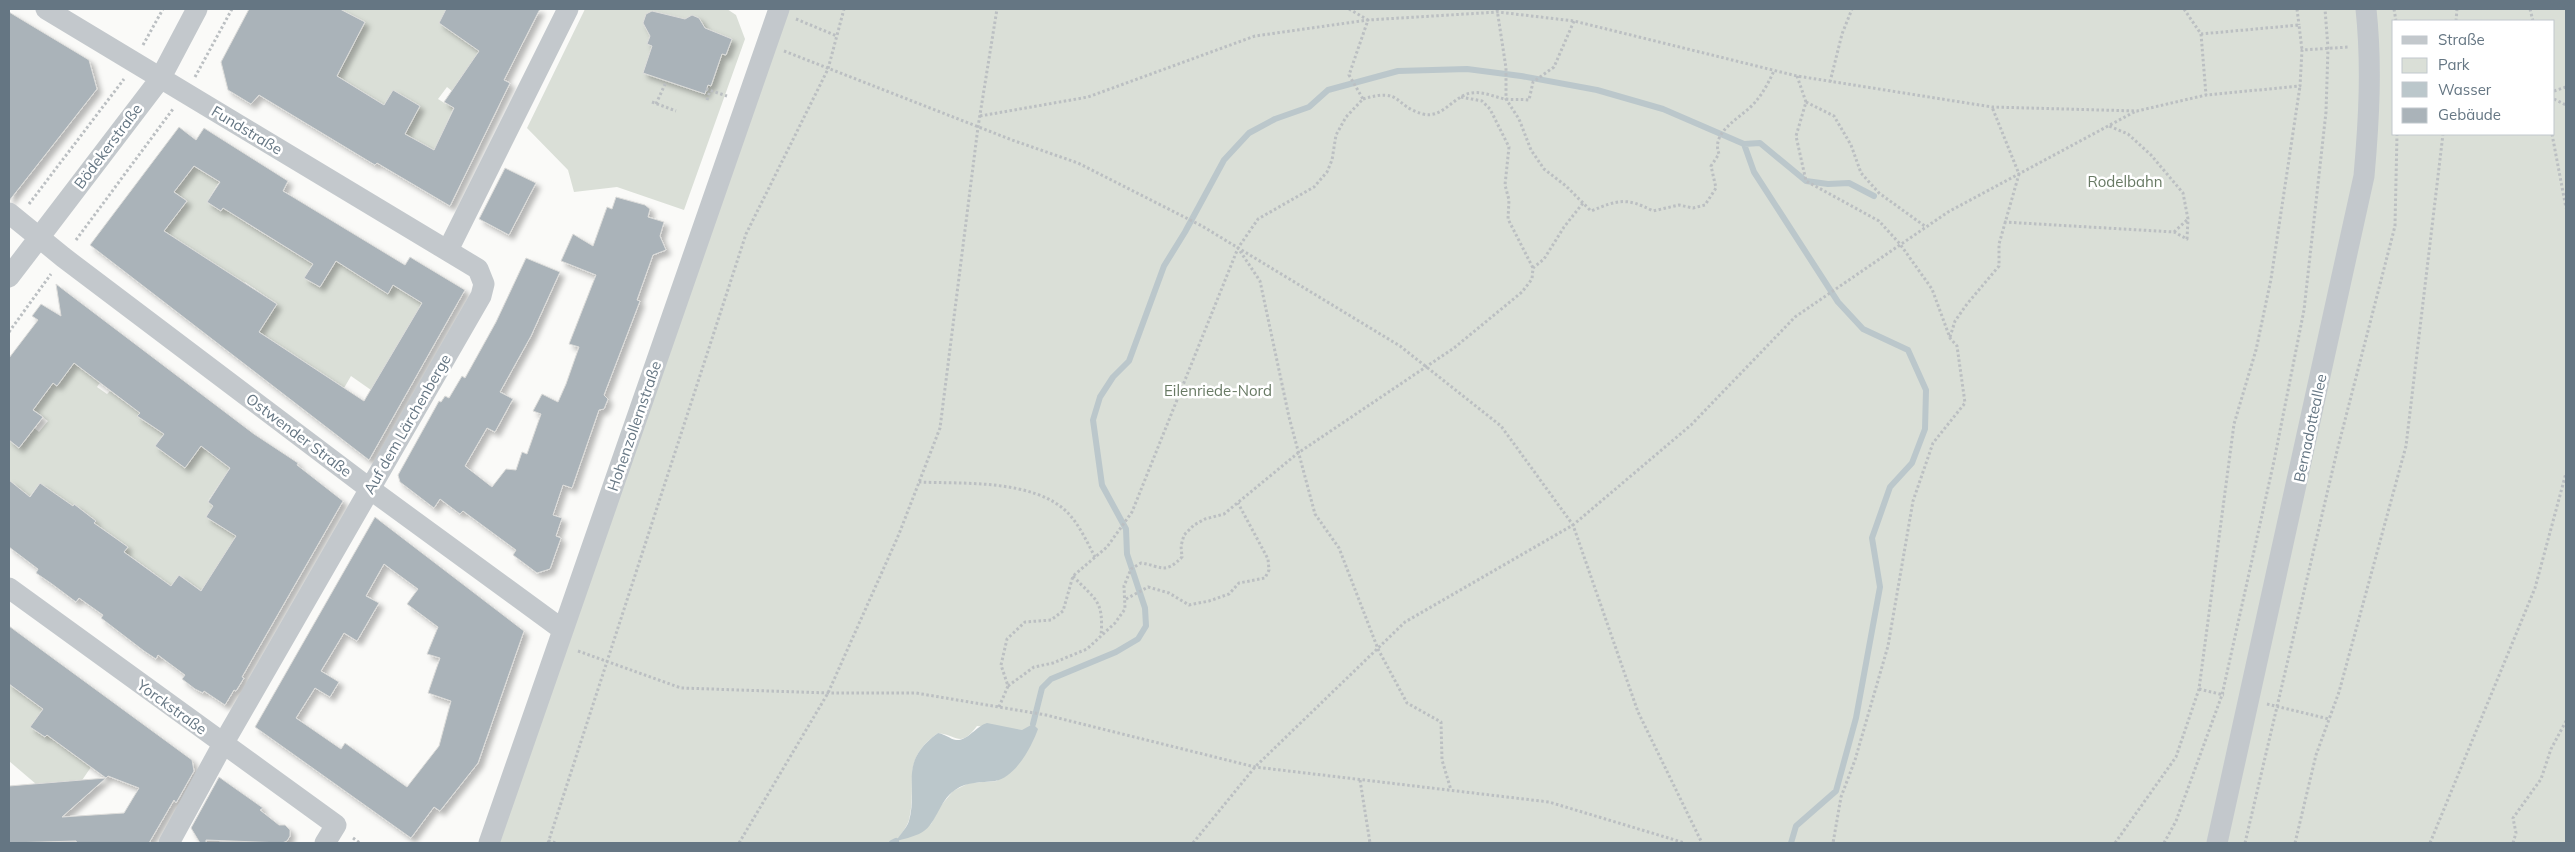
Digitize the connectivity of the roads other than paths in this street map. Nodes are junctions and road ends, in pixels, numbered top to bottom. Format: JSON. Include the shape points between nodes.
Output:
{"nodes":[{"id":1,"x":46,"y":9,"type":"edge"},
{"id":2,"x":197,"y":9,"type":"edge"},
{"id":3,"x":568,"y":9,"type":"edge"},
{"id":4,"x":2366,"y":9,"type":"edge"},
{"id":5,"x":775,"y":12,"type":"edge"},
{"id":6,"x":160,"y":79,"type":"junction"},
{"id":7,"x":13,"y":217,"type":"edge"},
{"id":8,"x":38,"y":238,"type":"junction"},
{"id":9,"x":448,"y":250,"type":"junction"},
{"id":10,"x":9,"y":277,"type":"edge"},
{"id":11,"x":370,"y":489,"type":"junction"},
{"id":12,"x":9,"y":588,"type":"edge"},
{"id":13,"x":561,"y":637,"type":"junction"},
{"id":14,"x":223,"y":744,"type":"junction"},
{"id":15,"x":331,"y":834,"type":"edge"},
{"id":16,"x":169,"y":843,"type":"edge"},
{"id":17,"x":489,"y":843,"type":"edge"},
{"id":18,"x":2217,"y":843,"type":"edge"}],
"edges":[{"from":1,"to":6,"type":"street","name":"Fundstraße"},
{"from":2,"to":6,"type":"street","name":"Bödekerstraße"},
{"from":3,"to":9,"type":"street"},
{"from":4,"to":18,"type":"street","name":"Bernadotteallee","via":[[2370,48],[2364,176]]},
{"from":5,"to":13,"type":"street","name":"Hohenzollernstraße","via":[[767,45]]},
{"from":6,"to":8,"type":"street","name":"Bödekerstraße"},
{"from":6,"to":9,"type":"street","name":"Fundstraße"},
{"from":7,"to":8,"type":"street","name":"Ostwender Straße"},
{"from":8,"to":10,"type":"street","name":"Bödekerstraße"},
{"from":8,"to":11,"type":"street","name":"Ostwender Straße"},
{"from":9,"to":11,"type":"street","name":"Auf dem Lärchenberge","via":[[478,269],[484,284],[481,296]]},
{"from":11,"to":13,"type":"street","name":"Ostwender Straße"},
{"from":11,"to":14,"type":"street","name":"Auf dem Lärchenberge"},
{"from":12,"to":14,"type":"street","name":"Yorckstraße"},
{"from":13,"to":17,"type":"street","name":"Hohenzollernstraße"},
{"from":14,"to":15,"type":"street","name":"Yorckstraße"},
{"from":14,"to":16,"type":"street","name":"Auf dem Lärchenberge"}]}
